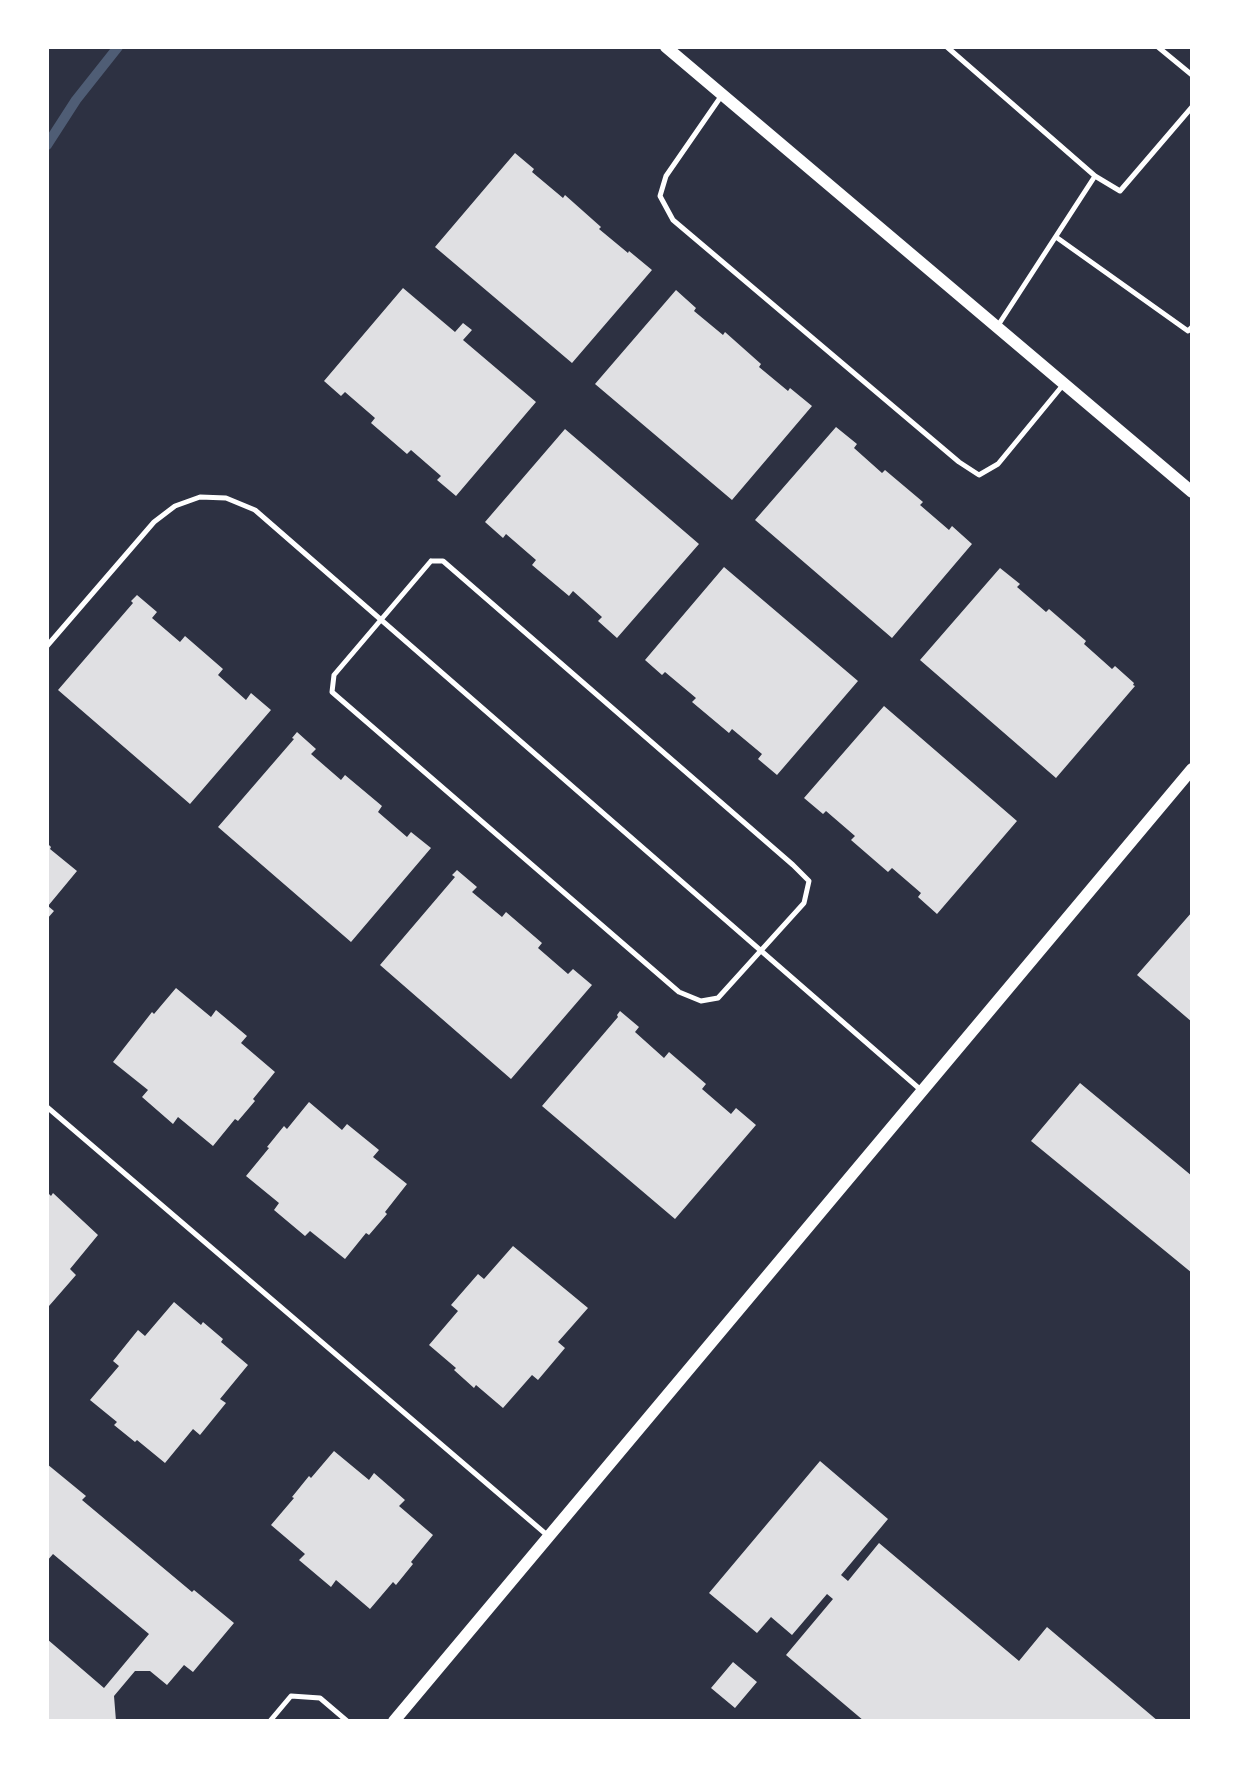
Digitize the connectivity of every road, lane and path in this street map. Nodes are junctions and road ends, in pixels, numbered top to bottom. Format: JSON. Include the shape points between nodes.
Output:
{"nodes":[{"id":1,"x":666,"y":47,"type":"edge"},
{"id":2,"x":947,"y":47,"type":"edge"},
{"id":3,"x":1158,"y":47,"type":"edge"},
{"id":4,"x":1192,"y":75,"type":"edge"},
{"id":5,"x":722,"y":94,"type":"junction"},
{"id":6,"x":1192,"y":107,"type":"edge"},
{"id":7,"x":1095,"y":176,"type":"junction"},
{"id":8,"x":1056,"y":237,"type":"junction"},
{"id":9,"x":997,"y":327,"type":"junction"},
{"id":10,"x":1192,"y":327,"type":"edge"},
{"id":11,"x":1064,"y":384,"type":"junction"},
{"id":12,"x":1192,"y":492,"type":"edge"},
{"id":13,"x":381,"y":619,"type":"junction"},
{"id":14,"x":47,"y":646,"type":"edge"},
{"id":15,"x":1192,"y":769,"type":"edge"},
{"id":16,"x":760,"y":950,"type":"junction"},
{"id":17,"x":922,"y":1091,"type":"junction"},
{"id":18,"x":47,"y":1107,"type":"edge"},
{"id":19,"x":548,"y":1536,"type":"junction"},
{"id":20,"x":270,"y":1721,"type":"edge"},
{"id":21,"x":347,"y":1721,"type":"edge"},
{"id":22,"x":394,"y":1721,"type":"edge"}],
"edges":[{"from":1,"to":5,"type":"street"},
{"from":2,"to":7,"type":"lane"},
{"from":3,"to":4,"type":"lane"},
{"from":5,"to":9,"type":"street"},
{"from":5,"to":11,"type":"lane","via":[[666,176],[660,196],[673,220],[937,444],[979,475],[998,464]]},
{"from":6,"to":7,"type":"lane","via":[[1120,191]]},
{"from":7,"to":8,"type":"lane"},
{"from":8,"to":9,"type":"lane"},
{"from":8,"to":10,"type":"lane","via":[[1188,331]]},
{"from":9,"to":11,"type":"street"},
{"from":11,"to":12,"type":"street"},
{"from":13,"to":14,"type":"lane","via":[[255,510],[226,498],[200,497],[175,506],[154,522]]},
{"from":13,"to":16,"type":"lane"},
{"from":13,"to":16,"type":"lane","via":[[334,675],[332,692],[679,992],[701,1001],[718,998]]},
{"from":13,"to":16,"type":"lane","via":[[431,561],[443,562],[793,865],[809,881],[804,903]]},
{"from":15,"to":17,"type":"street"},
{"from":16,"to":17,"type":"lane"},
{"from":17,"to":19,"type":"street"},
{"from":18,"to":19,"type":"lane"},
{"from":19,"to":22,"type":"street"},
{"from":20,"to":21,"type":"lane","via":[[291,1696],[320,1698]]}]}
